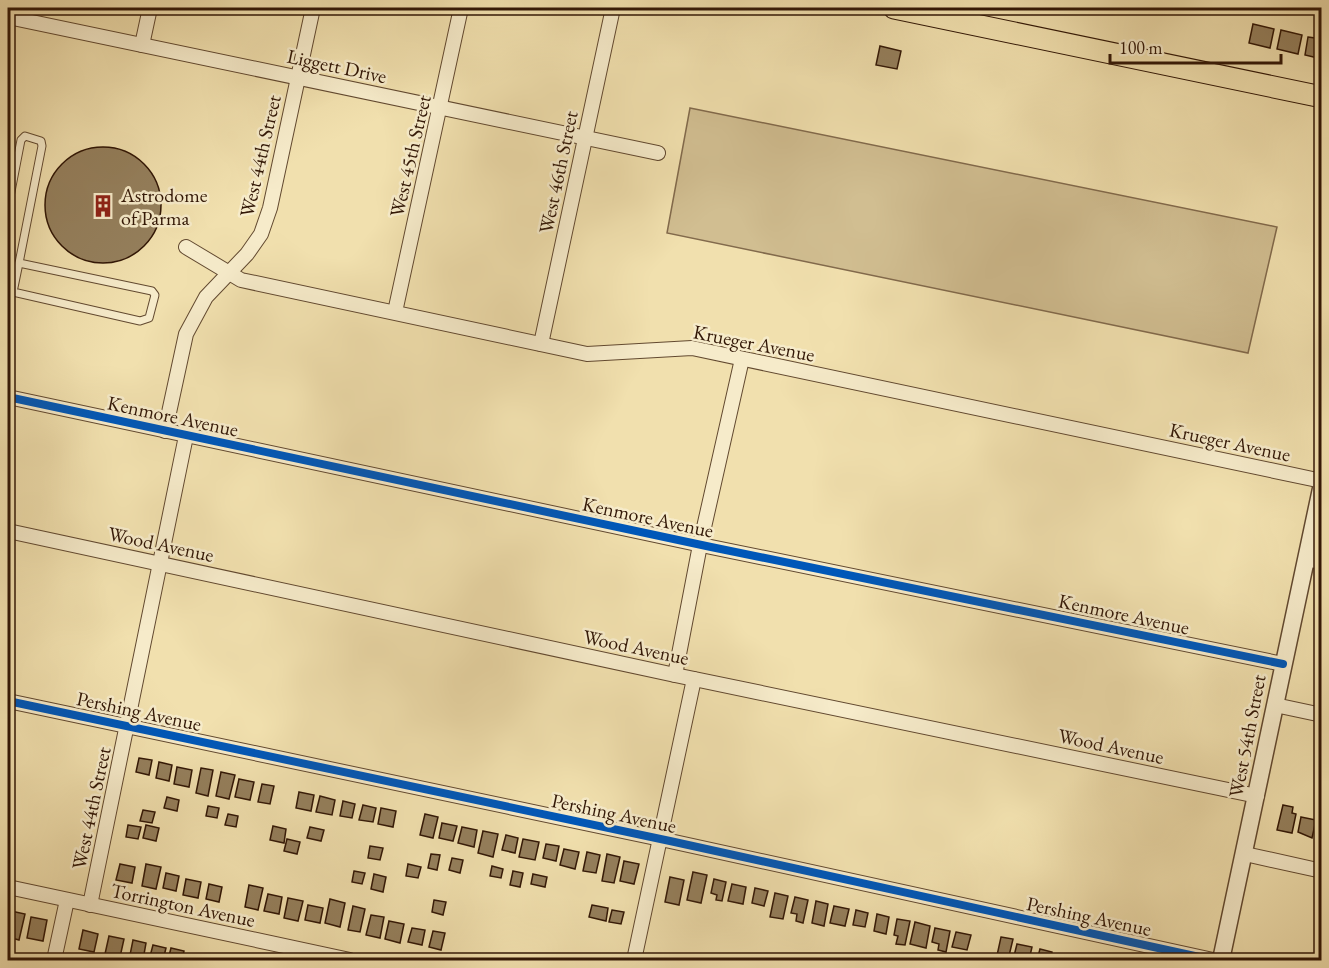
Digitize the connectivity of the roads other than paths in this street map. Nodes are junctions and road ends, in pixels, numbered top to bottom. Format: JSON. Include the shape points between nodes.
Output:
{"nodes":[{"id":1,"x":150,"y":8,"type":"edge"},
{"id":2,"x":313,"y":8,"type":"edge"},
{"id":3,"x":461,"y":8,"type":"edge"},
{"id":4,"x":613,"y":8,"type":"edge"},
{"id":5,"x":894,"y":8,"type":"edge"},
{"id":6,"x":8,"y":17,"type":"edge"},
{"id":7,"x":142,"y":45,"type":"junction"},
{"id":8,"x":297,"y":78,"type":"junction"},
{"id":9,"x":1322,"y":97,"type":"edge"},
{"id":10,"x":441,"y":107,"type":"junction"},
{"id":11,"x":585,"y":138,"type":"junction"},
{"id":12,"x":658,"y":153,"type":"dead end"},
{"id":13,"x":8,"y":207,"type":"edge"},
{"id":14,"x":186,"y":247,"type":"dead end"},
{"id":15,"x":19,"y":263,"type":"junction"},
{"id":16,"x":227,"y":273,"type":"junction"},
{"id":17,"x":10,"y":291,"type":"edge"},
{"id":18,"x":394,"y":312,"type":"junction"},
{"id":19,"x":541,"y":344,"type":"junction"},
{"id":20,"x":742,"y":359,"type":"junction"},
{"id":21,"x":8,"y":397,"type":"edge"},
{"id":22,"x":165,"y":431,"type":"junction"},
{"id":23,"x":186,"y":436,"type":"junction"},
{"id":24,"x":1322,"y":483,"type":"edge"},
{"id":25,"x":8,"y":531,"type":"edge"},
{"id":26,"x":700,"y":544,"type":"junction"},
{"id":27,"x":1314,"y":561,"type":"edge"},
{"id":28,"x":159,"y":564,"type":"junction"},
{"id":29,"x":1283,"y":664,"type":"junction"},
{"id":30,"x":675,"y":675,"type":"junction"},
{"id":31,"x":694,"y":679,"type":"junction"},
{"id":32,"x":8,"y":701,"type":"edge"},
{"id":33,"x":1275,"y":705,"type":"junction"},
{"id":34,"x":1322,"y":715,"type":"edge"},
{"id":35,"x":128,"y":726,"type":"junction"},
{"id":36,"x":1257,"y":796,"type":"junction"},
{"id":37,"x":660,"y":839,"type":"junction"},
{"id":38,"x":1245,"y":855,"type":"junction"},
{"id":39,"x":1322,"y":871,"type":"edge"},
{"id":40,"x":8,"y":887,"type":"edge"},
{"id":41,"x":67,"y":900,"type":"junction"},
{"id":42,"x":90,"y":905,"type":"junction"},
{"id":43,"x":54,"y":960,"type":"edge"},
{"id":44,"x":350,"y":960,"type":"edge"},
{"id":45,"x":634,"y":960,"type":"edge"},
{"id":46,"x":1213,"y":960,"type":"edge"},
{"id":47,"x":1221,"y":960,"type":"edge"}],
"edges":[{"from":1,"to":7,"type":"street"},
{"from":2,"to":8,"type":"street","name":"West 44th Street"},
{"from":3,"to":10,"type":"street","name":"West 45th Street"},
{"from":4,"to":11,"type":"street","name":"West 46th Street"},
{"from":5,"to":9,"type":"main road"},
{"from":6,"to":7,"type":"street","name":"Liggett Drive"},
{"from":7,"to":8,"type":"street","name":"Liggett Drive"},
{"from":8,"to":10,"type":"street","name":"Liggett Drive"},
{"from":8,"to":16,"type":"street","name":"West 44th Street","via":[[261,234]]},
{"from":10,"to":11,"type":"street","name":"Liggett Drive"},
{"from":10,"to":18,"type":"street","name":"West 45th Street"},
{"from":11,"to":12,"type":"street","name":"Liggett Drive"},
{"from":11,"to":19,"type":"street","name":"West 46th Street"},
{"from":13,"to":15,"type":"lane","via":[[21,140],[25,136],[35,138],[42,146]]},
{"from":14,"to":16,"type":"street","name":"Krueger Avenue"},
{"from":15,"to":17,"type":"lane"},
{"from":15,"to":17,"type":"lane","via":[[152,291],[155,295],[148,318],[140,321]]},
{"from":16,"to":18,"type":"street","name":"Krueger Avenue","via":[[241,280]]},
{"from":16,"to":22,"type":"street","name":"West 44th Street","via":[[207,297],[186,334]]},
{"from":18,"to":19,"type":"street","name":"Krueger Avenue"},
{"from":19,"to":20,"type":"street","name":"Krueger Avenue","via":[[587,354],[692,348]]},
{"from":20,"to":24,"type":"street","name":"Krueger Avenue"},
{"from":20,"to":26,"type":"street"},
{"from":21,"to":22,"type":"street","name":"Kenmore Avenue"},
{"from":22,"to":23,"type":"street","name":"Kenmore Avenue"},
{"from":23,"to":26,"type":"street","name":"Kenmore Avenue"},
{"from":23,"to":28,"type":"street","name":"West 44th Street"},
{"from":24,"to":27,"type":"street","name":"West 54th Street"},
{"from":25,"to":28,"type":"street","name":"Wood Avenue"},
{"from":26,"to":29,"type":"street","name":"Kenmore Avenue"},
{"from":26,"to":30,"type":"street"},
{"from":27,"to":29,"type":"street","name":"West 54th Street"},
{"from":28,"to":30,"type":"street","name":"Wood Avenue"},
{"from":28,"to":35,"type":"street","name":"West 44th Street"},
{"from":29,"to":33,"type":"street","name":"West 54th Street"},
{"from":30,"to":31,"type":"street","name":"Wood Avenue"},
{"from":31,"to":36,"type":"street","name":"Wood Avenue"},
{"from":31,"to":37,"type":"street"},
{"from":32,"to":35,"type":"street","name":"Pershing Avenue"},
{"from":33,"to":34,"type":"street"},
{"from":33,"to":36,"type":"street","name":"West 54th Street"},
{"from":35,"to":37,"type":"street","name":"Pershing Avenue"},
{"from":35,"to":42,"type":"street","name":"West 44th Street"},
{"from":36,"to":38,"type":"street","name":"West 54th Street"},
{"from":37,"to":45,"type":"street"},
{"from":37,"to":46,"type":"street","name":"Pershing Avenue"},
{"from":38,"to":39,"type":"street"},
{"from":38,"to":47,"type":"street","name":"West 54th Street"},
{"from":40,"to":41,"type":"street","name":"Torrington Avenue"},
{"from":41,"to":42,"type":"street","name":"Torrington Avenue"},
{"from":41,"to":43,"type":"street"},
{"from":42,"to":44,"type":"street","name":"Torrington Avenue"}]}
